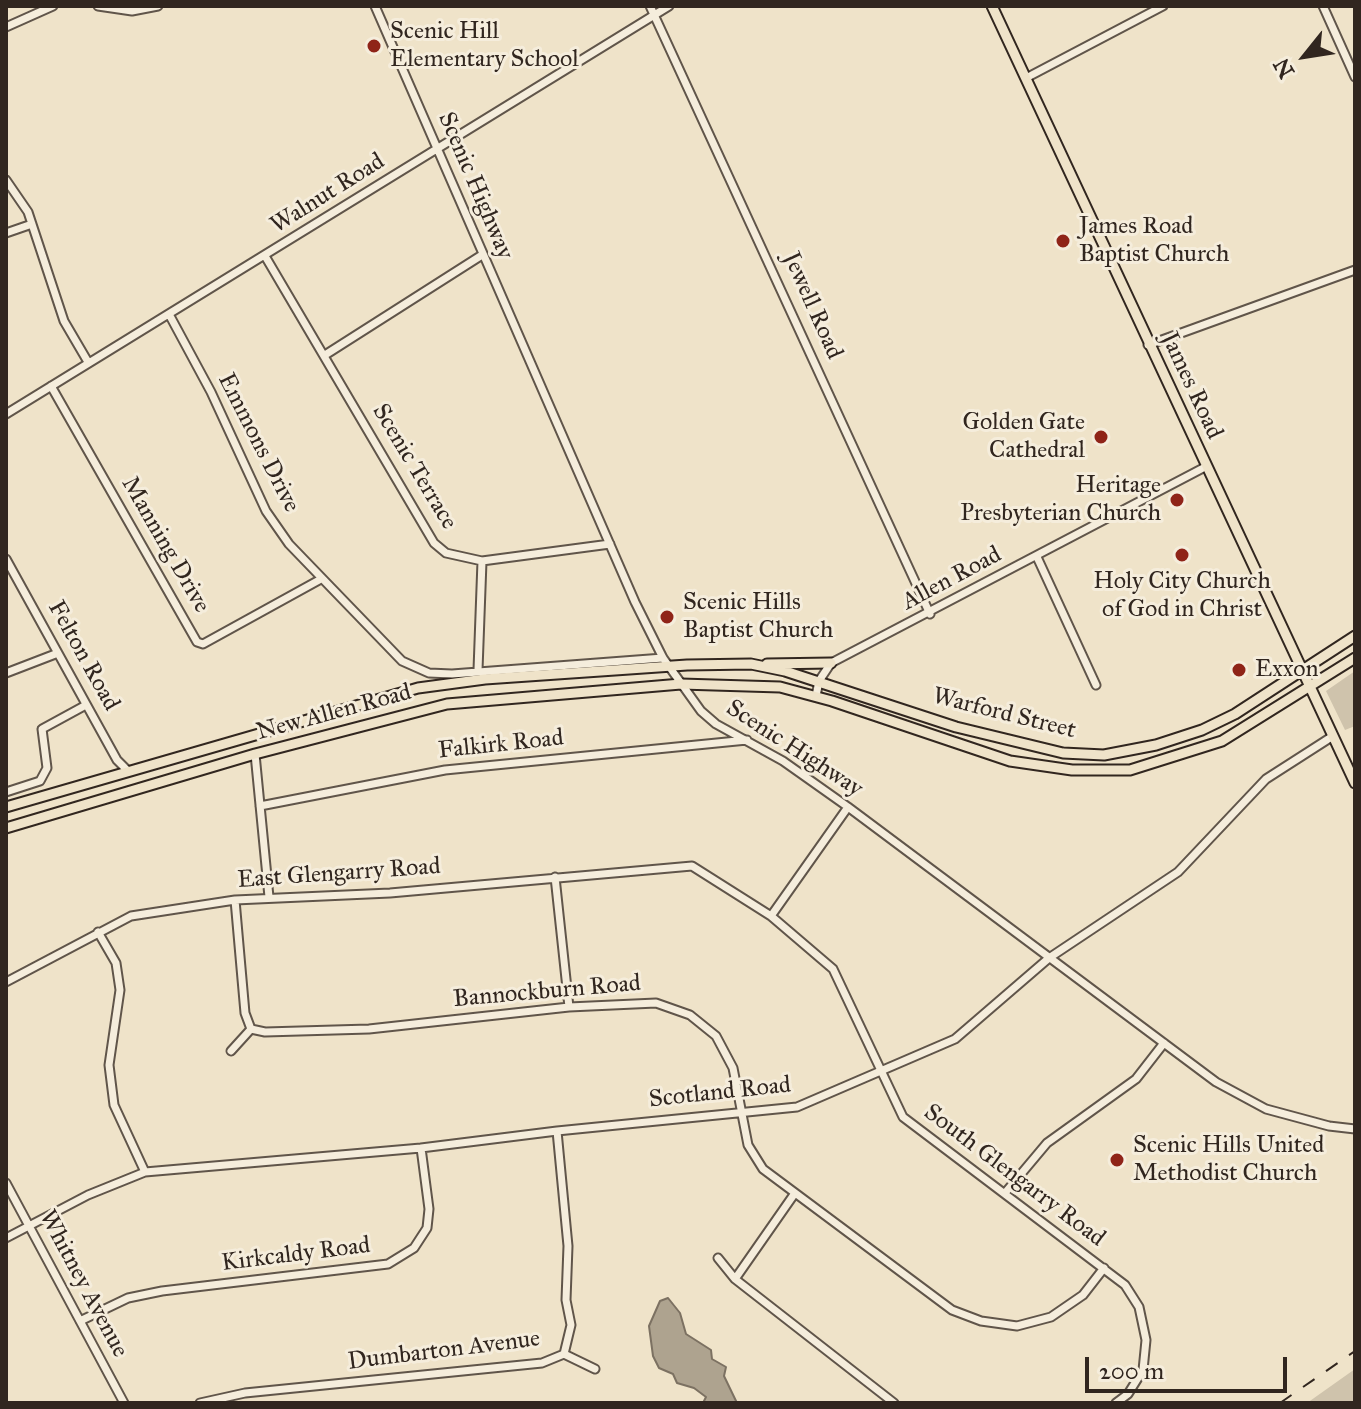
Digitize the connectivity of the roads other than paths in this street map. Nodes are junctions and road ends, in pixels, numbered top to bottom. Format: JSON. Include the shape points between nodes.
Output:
{"nodes":[{"id":1,"x":53,"y":6,"type":"edge"},
{"id":2,"x":98,"y":6,"type":"edge"},
{"id":3,"x":158,"y":6,"type":"edge"},
{"id":4,"x":375,"y":6,"type":"edge"},
{"id":5,"x":650,"y":6,"type":"edge"},
{"id":6,"x":669,"y":6,"type":"edge"},
{"id":7,"x":992,"y":6,"type":"edge"},
{"id":8,"x":1163,"y":6,"type":"edge"},
{"id":9,"x":1323,"y":6,"type":"edge"},
{"id":10,"x":654,"y":15,"type":"junction"},
{"id":11,"x":7,"y":23,"type":"edge"},
{"id":12,"x":1355,"y":77,"type":"edge"},
{"id":13,"x":1026,"y":78,"type":"junction"},
{"id":14,"x":437,"y":150,"type":"junction"},
{"id":15,"x":6,"y":180,"type":"edge"},
{"id":16,"x":32,"y":224,"type":"junction"},
{"id":17,"x":6,"y":233,"type":"edge"},
{"id":18,"x":482,"y":255,"type":"junction"},
{"id":19,"x":265,"y":256,"type":"junction"},
{"id":20,"x":1355,"y":270,"type":"edge"},
{"id":21,"x":170,"y":316,"type":"junction"},
{"id":22,"x":1148,"y":345,"type":"junction"},
{"id":23,"x":325,"y":355,"type":"junction"},
{"id":24,"x":88,"y":362,"type":"junction"},
{"id":25,"x":51,"y":386,"type":"junction"},
{"id":26,"x":6,"y":414,"type":"edge"},
{"id":27,"x":1207,"y":466,"type":"junction"},
{"id":28,"x":610,"y":544,"type":"junction"},
{"id":29,"x":1037,"y":557,"type":"junction"},
{"id":30,"x":6,"y":559,"type":"edge"},
{"id":31,"x":482,"y":561,"type":"junction"},
{"id":32,"x":321,"y":579,"type":"junction"},
{"id":33,"x":930,"y":614,"type":"junction"},
{"id":34,"x":1355,"y":636,"type":"edge"},
{"id":35,"x":58,"y":653,"type":"junction"},
{"id":36,"x":1355,"y":658,"type":"edge"},
{"id":37,"x":666,"y":662,"type":"junction"},
{"id":38,"x":831,"y":663,"type":"junction"},
{"id":39,"x":751,"y":664,"type":"junction"},
{"id":40,"x":478,"y":670,"type":"junction"},
{"id":41,"x":1302,"y":672,"type":"junction"},
{"id":42,"x":6,"y":673,"type":"edge"},
{"id":43,"x":819,"y":681,"type":"junction"},
{"id":44,"x":681,"y":684,"type":"junction"},
{"id":45,"x":1096,"y":685,"type":"dead end"},
{"id":46,"x":1308,"y":688,"type":"junction"},
{"id":47,"x":816,"y":696,"type":"junction"},
{"id":48,"x":86,"y":705,"type":"junction"},
{"id":49,"x":1333,"y":736,"type":"junction"},
{"id":50,"x":749,"y":739,"type":"junction"},
{"id":51,"x":255,"y":754,"type":"junction"},
{"id":52,"x":127,"y":770,"type":"junction"},
{"id":53,"x":1355,"y":783,"type":"edge"},
{"id":54,"x":6,"y":792,"type":"edge"},
{"id":55,"x":260,"y":806,"type":"junction"},
{"id":56,"x":6,"y":807,"type":"edge"},
{"id":57,"x":848,"y":807,"type":"junction"},
{"id":58,"x":6,"y":828,"type":"edge"},
{"id":59,"x":692,"y":866,"type":"joint"},
{"id":60,"x":555,"y":877,"type":"junction"},
{"id":61,"x":269,"y":897,"type":"junction"},
{"id":62,"x":235,"y":900,"type":"junction"},
{"id":63,"x":771,"y":916,"type":"junction"},
{"id":64,"x":98,"y":932,"type":"junction"},
{"id":65,"x":1049,"y":958,"type":"junction"},
{"id":66,"x":6,"y":982,"type":"edge"},
{"id":67,"x":569,"y":1007,"type":"junction"},
{"id":68,"x":251,"y":1029,"type":"junction"},
{"id":69,"x":1164,"y":1043,"type":"junction"},
{"id":70,"x":231,"y":1051,"type":"dead end"},
{"id":71,"x":884,"y":1071,"type":"junction"},
{"id":72,"x":743,"y":1111,"type":"junction"},
{"id":73,"x":1355,"y":1129,"type":"edge"},
{"id":74,"x":557,"y":1131,"type":"junction"},
{"id":75,"x":421,"y":1148,"type":"junction"},
{"id":76,"x":145,"y":1172,"type":"junction"},
{"id":77,"x":6,"y":1183,"type":"edge"},
{"id":78,"x":795,"y":1193,"type":"junction"},
{"id":79,"x":1005,"y":1193,"type":"junction"},
{"id":80,"x":30,"y":1226,"type":"junction"},
{"id":81,"x":6,"y":1238,"type":"edge"},
{"id":82,"x":718,"y":1258,"type":"dead end"},
{"id":83,"x":1104,"y":1268,"type":"junction"},
{"id":84,"x":735,"y":1279,"type":"junction"},
{"id":85,"x":80,"y":1321,"type":"junction"},
{"id":86,"x":564,"y":1354,"type":"junction"},
{"id":87,"x":595,"y":1369,"type":"dead end"},
{"id":88,"x":124,"y":1403,"type":"edge"},
{"id":89,"x":200,"y":1403,"type":"edge"},
{"id":90,"x":894,"y":1403,"type":"edge"},
{"id":91,"x":1116,"y":1403,"type":"edge"}],
"edges":[{"from":1,"to":11,"type":"street"},
{"from":2,"to":3,"type":"street","via":[[132,11]]},
{"from":4,"to":14,"type":"street","name":"Scenic Highway"},
{"from":5,"to":10,"type":"street","name":"Jewell Road"},
{"from":6,"to":10,"type":"street","name":"Walnut Road"},
{"from":7,"to":13,"type":"main road","name":"James Road"},
{"from":8,"to":13,"type":"street"},
{"from":9,"to":12,"type":"street"},
{"from":10,"to":14,"type":"street","name":"Walnut Road"},
{"from":10,"to":33,"type":"street","name":"Jewell Road"},
{"from":13,"to":22,"type":"main road","name":"James Road"},
{"from":14,"to":18,"type":"street","name":"Scenic Highway"},
{"from":14,"to":19,"type":"street","name":"Walnut Road"},
{"from":15,"to":16,"type":"street"},
{"from":16,"to":17,"type":"street"},
{"from":16,"to":24,"type":"street","via":[[64,321]]},
{"from":18,"to":23,"type":"street"},
{"from":18,"to":28,"type":"street","name":"Scenic Highway"},
{"from":19,"to":21,"type":"street","name":"Walnut Road"},
{"from":19,"to":23,"type":"street","name":"Scenic Terrace"},
{"from":20,"to":22,"type":"street"},
{"from":21,"to":24,"type":"street","name":"Walnut Road"},
{"from":21,"to":32,"type":"street","name":"Emmons Drive","via":[[266,511]]},
{"from":22,"to":27,"type":"main road","name":"James Road"},
{"from":23,"to":31,"type":"street","name":"Scenic Terrace","via":[[434,543],[446,553]]},
{"from":24,"to":25,"type":"street","name":"Walnut Road"},
{"from":25,"to":26,"type":"street","name":"Walnut Road"},
{"from":25,"to":32,"type":"street","name":"Manning Drive","via":[[197,642],[203,644]]},
{"from":27,"to":29,"type":"street","name":"Allen Road"},
{"from":27,"to":41,"type":"main road","name":"James Road"},
{"from":28,"to":31,"type":"street","name":"Scenic Terrace"},
{"from":28,"to":37,"type":"street","name":"Scenic Highway"},
{"from":29,"to":33,"type":"street","name":"Allen Road"},
{"from":29,"to":45,"type":"street"},
{"from":30,"to":35,"type":"street","name":"Felton Road"},
{"from":31,"to":40,"type":"street"},
{"from":32,"to":40,"type":"street","name":"Emmons Drive","via":[[402,661],[429,673]]},
{"from":33,"to":38,"type":"street","name":"Allen Road"},
{"from":34,"to":41,"type":"main road","name":"Warford Street"},
{"from":35,"to":42,"type":"street"},
{"from":35,"to":48,"type":"street","name":"Felton Road"},
{"from":36,"to":46,"type":"main road","name":"Warford Street"},
{"from":37,"to":39,"type":"main road","name":"Warford Street"},
{"from":37,"to":40,"type":"street"},
{"from":37,"to":44,"type":"street","name":"Scenic Highway"},
{"from":37,"to":52,"type":"main road","name":"New Allen Road","via":[[418,688]]},
{"from":38,"to":39,"type":"main road"},
{"from":38,"to":43,"type":"street","name":"Allen Road"},
{"from":39,"to":43,"type":"main road","name":"Warford Street"},
{"from":41,"to":43,"type":"main road","name":"Warford Street","via":[[1202,730],[1104,755],[1063,753],[956,727]]},
{"from":41,"to":46,"type":"main road","name":"James Road"},
{"from":43,"to":47,"type":"street","name":"Allen Road"},
{"from":44,"to":47,"type":"main road","name":"Warford Street","via":[[753,684]]},
{"from":44,"to":50,"type":"street","name":"Scenic Highway","via":[[716,724]]},
{"from":44,"to":51,"type":"main road","name":"New Allen Road","via":[[447,704]]},
{"from":46,"to":47,"type":"main road","name":"Warford Street","via":[[1222,741],[1130,770],[1072,770],[1010,761]]},
{"from":46,"to":49,"type":"main road","name":"James Road"},
{"from":48,"to":52,"type":"street","name":"Felton Road"},
{"from":48,"to":54,"type":"street","via":[[42,729],[47,768],[40,781]]},
{"from":49,"to":53,"type":"main road","name":"James Road"},
{"from":49,"to":65,"type":"street","name":"Scotland Road","via":[[1266,779],[1178,872]]},
{"from":50,"to":55,"type":"street","name":"Falkirk Road","via":[[445,770]]},
{"from":50,"to":57,"type":"street","name":"Scenic Highway"},
{"from":51,"to":55,"type":"street"},
{"from":51,"to":58,"type":"main road","name":"New Allen Road"},
{"from":52,"to":56,"type":"main road","name":"New Allen Road"},
{"from":55,"to":61,"type":"street"},
{"from":57,"to":63,"type":"street"},
{"from":57,"to":65,"type":"street","name":"Scenic Highway"},
{"from":59,"to":60,"type":"street","name":"East Glengarry Road"},
{"from":59,"to":63,"type":"street","name":"South Glengarry Road"},
{"from":60,"to":61,"type":"street","name":"East Glengarry Road","via":[[390,893]]},
{"from":60,"to":67,"type":"street"},
{"from":61,"to":62,"type":"street","name":"East Glengarry Road"},
{"from":62,"to":64,"type":"street","name":"East Glengarry Road","via":[[131,916]]},
{"from":62,"to":68,"type":"street"},
{"from":63,"to":71,"type":"street","name":"South Glengarry Road","via":[[833,969]]},
{"from":64,"to":66,"type":"street","name":"East Glengarry Road"},
{"from":64,"to":76,"type":"street","via":[[116,963],[120,990],[109,1065],[114,1105]]},
{"from":65,"to":69,"type":"street","name":"Scenic Highway"},
{"from":65,"to":71,"type":"street","name":"Scotland Road","via":[[955,1039]]},
{"from":67,"to":68,"type":"street","name":"Bannockburn Road","via":[[369,1029]]},
{"from":67,"to":72,"type":"street","name":"Bannockburn Road","via":[[656,1003],[690,1015],[716,1036],[733,1068]]},
{"from":68,"to":70,"type":"street"},
{"from":69,"to":73,"type":"street","name":"Scenic Highway","via":[[1216,1082],[1266,1109]]},
{"from":69,"to":79,"type":"street","via":[[1136,1079],[1047,1143]]},
{"from":71,"to":72,"type":"street","name":"Scotland Road","via":[[797,1107]]},
{"from":71,"to":79,"type":"street","name":"South Glengarry Road","via":[[903,1117]]},
{"from":72,"to":74,"type":"street","name":"Scotland Road"},
{"from":72,"to":78,"type":"street","name":"Bannockburn Road","via":[[748,1145],[763,1169]]},
{"from":74,"to":75,"type":"street","name":"Scotland Road"},
{"from":74,"to":86,"type":"street","name":"Dumbarton Avenue","via":[[571,1325]]},
{"from":75,"to":76,"type":"street","name":"Scotland Road"},
{"from":75,"to":85,"type":"street","name":"Kirkcaldy Road","via":[[427,1228],[414,1248],[388,1264],[162,1291],[128,1298]]},
{"from":76,"to":80,"type":"street","name":"Scotland Road"},
{"from":77,"to":80,"type":"street","name":"Whitney Avenue"},
{"from":78,"to":83,"type":"street","name":"Bannockburn Road","via":[[952,1310],[981,1321],[1017,1326],[1051,1317],[1083,1295]]},
{"from":78,"to":84,"type":"street"},
{"from":79,"to":83,"type":"street","name":"South Glengarry Road"},
{"from":80,"to":81,"type":"street","name":"Scotland Road"},
{"from":80,"to":85,"type":"street","name":"Whitney Avenue"},
{"from":82,"to":84,"type":"street"},
{"from":83,"to":91,"type":"street","name":"South Glengarry Road","via":[[1125,1285],[1139,1307],[1146,1340],[1143,1370]]},
{"from":84,"to":90,"type":"street"},
{"from":85,"to":88,"type":"street","name":"Whitney Avenue"},
{"from":86,"to":87,"type":"street"},
{"from":86,"to":89,"type":"street","name":"Dumbarton Avenue","via":[[542,1363],[245,1393]]}]}
